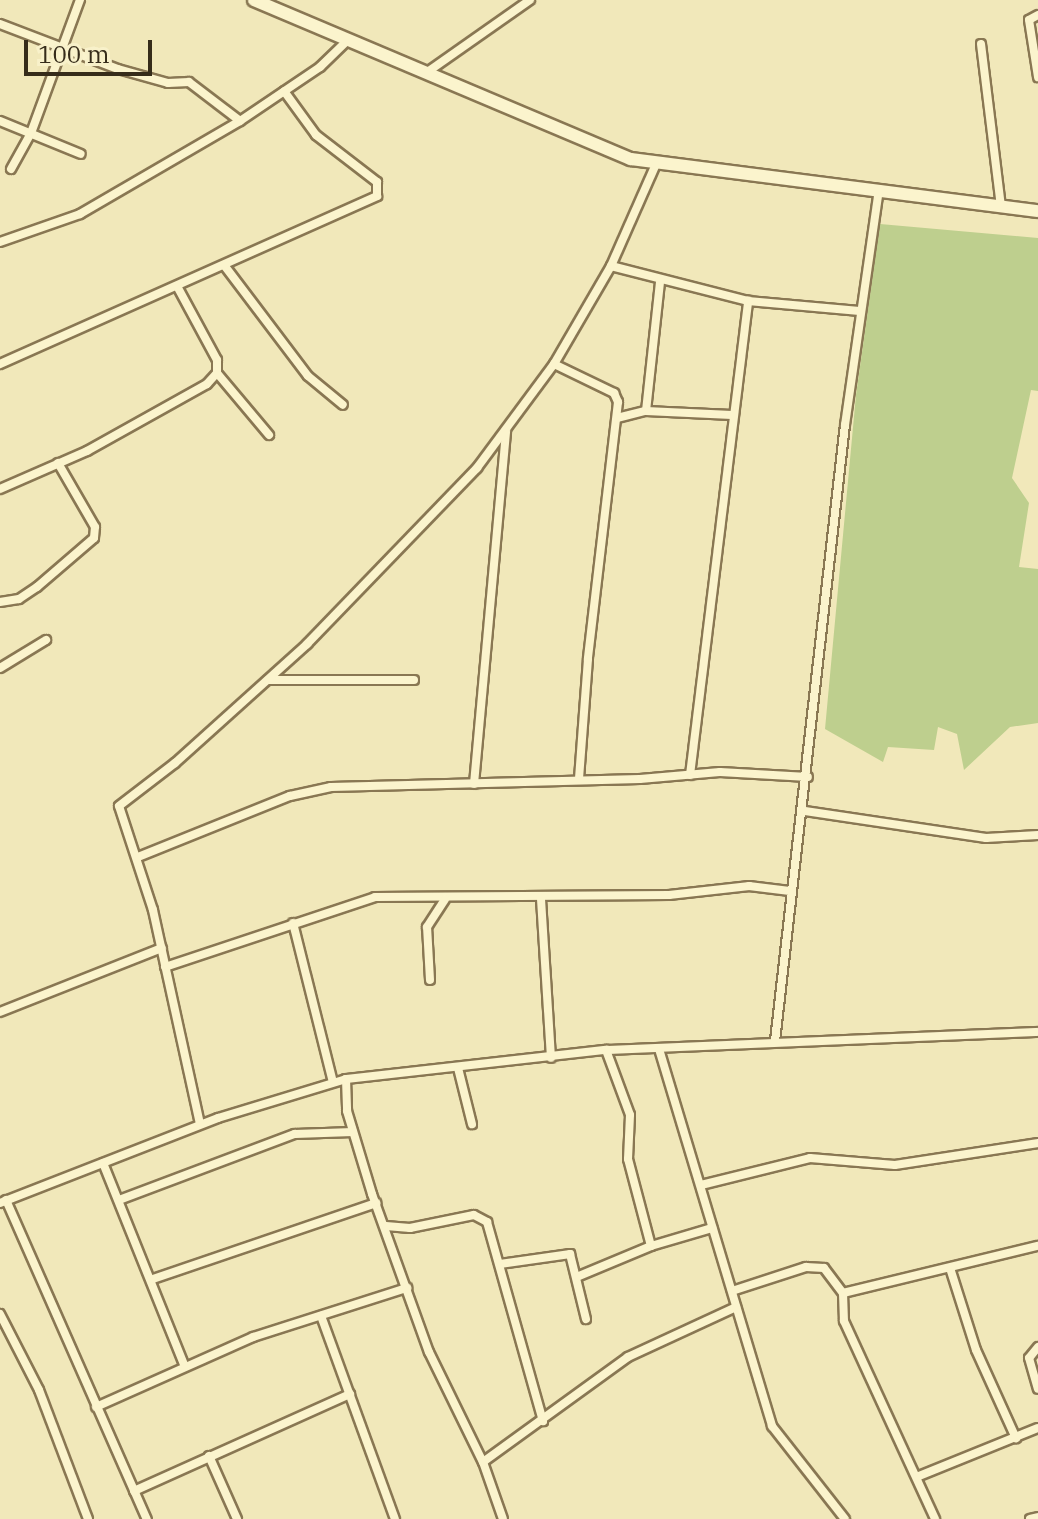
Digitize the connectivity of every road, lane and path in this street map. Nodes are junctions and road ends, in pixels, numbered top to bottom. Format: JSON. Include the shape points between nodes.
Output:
{"nodes":[{"id":1,"x":80,"y":0,"type":"edge"},
{"id":2,"x":254,"y":0,"type":"edge"},
{"id":3,"x":530,"y":0,"type":"edge"},
{"id":4,"x":1038,"y":15,"type":"edge"},
{"id":5,"x":0,"y":24,"type":"edge"},
{"id":6,"x":348,"y":40,"type":"junction"},
{"id":7,"x":981,"y":44,"type":"dead end"},
{"id":8,"x":65,"y":47,"type":"junction"},
{"id":9,"x":426,"y":73,"type":"junction"},
{"id":10,"x":1038,"y":77,"type":"edge"},
{"id":11,"x":284,"y":91,"type":"junction"},
{"id":12,"x":0,"y":121,"type":"edge"},
{"id":13,"x":240,"y":121,"type":"junction"},
{"id":14,"x":31,"y":133,"type":"junction"},
{"id":15,"x":81,"y":154,"type":"dead end"},
{"id":16,"x":656,"y":164,"type":"junction"},
{"id":17,"x":11,"y":169,"type":"dead end"},
{"id":18,"x":879,"y":189,"type":"junction"},
{"id":19,"x":1001,"y":206,"type":"junction"},
{"id":20,"x":1038,"y":211,"type":"edge"},
{"id":21,"x":0,"y":242,"type":"edge"},
{"id":22,"x":224,"y":265,"type":"junction"},
{"id":23,"x":611,"y":266,"type":"junction"},
{"id":24,"x":660,"y":282,"type":"junction"},
{"id":25,"x":177,"y":286,"type":"junction"},
{"id":26,"x":748,"y":301,"type":"junction"},
{"id":27,"x":860,"y":311,"type":"junction"},
{"id":28,"x":0,"y":364,"type":"edge"},
{"id":29,"x":554,"y":364,"type":"junction"},
{"id":30,"x":217,"y":373,"type":"junction"},
{"id":31,"x":343,"y":405,"type":"dead end"},
{"id":32,"x":646,"y":411,"type":"junction"},
{"id":33,"x":732,"y":415,"type":"junction"},
{"id":34,"x":617,"y":418,"type":"junction"},
{"id":35,"x":506,"y":430,"type":"junction"},
{"id":36,"x":269,"y":435,"type":"dead end"},
{"id":37,"x":58,"y":463,"type":"junction"},
{"id":38,"x":0,"y":489,"type":"edge"},
{"id":39,"x":0,"y":602,"type":"edge"},
{"id":40,"x":46,"y":640,"type":"dead end"},
{"id":41,"x":0,"y":668,"type":"edge"},
{"id":42,"x":267,"y":680,"type":"junction"},
{"id":43,"x":414,"y":680,"type":"dead end"},
{"id":44,"x":690,"y":775,"type":"junction"},
{"id":45,"x":808,"y":777,"type":"junction"},
{"id":46,"x":579,"y":780,"type":"junction"},
{"id":47,"x":474,"y":784,"type":"junction"},
{"id":48,"x":805,"y":811,"type":"junction"},
{"id":49,"x":1038,"y":835,"type":"edge"},
{"id":50,"x":138,"y":857,"type":"junction"},
{"id":51,"x":790,"y":891,"type":"junction"},
{"id":52,"x":445,"y":899,"type":"junction"},
{"id":53,"x":541,"y":899,"type":"junction"},
{"id":54,"x":293,"y":923,"type":"junction"},
{"id":55,"x":162,"y":948,"type":"junction"},
{"id":56,"x":165,"y":967,"type":"junction"},
{"id":57,"x":430,"y":980,"type":"dead end"},
{"id":58,"x":0,"y":1012,"type":"edge"},
{"id":59,"x":1038,"y":1032,"type":"edge"},
{"id":60,"x":775,"y":1041,"type":"junction"},
{"id":61,"x":659,"y":1049,"type":"junction"},
{"id":62,"x":606,"y":1050,"type":"junction"},
{"id":63,"x":551,"y":1058,"type":"junction"},
{"id":64,"x":458,"y":1068,"type":"junction"},
{"id":65,"x":346,"y":1079,"type":"junction"},
{"id":66,"x":333,"y":1082,"type":"junction"},
{"id":67,"x":200,"y":1124,"type":"junction"},
{"id":68,"x":472,"y":1124,"type":"dead end"},
{"id":69,"x":353,"y":1132,"type":"junction"},
{"id":70,"x":1038,"y":1143,"type":"edge"},
{"id":71,"x":103,"y":1163,"type":"junction"},
{"id":72,"x":701,"y":1185,"type":"junction"},
{"id":73,"x":119,"y":1200,"type":"junction"},
{"id":74,"x":3,"y":1201,"type":"edge"},
{"id":75,"x":376,"y":1203,"type":"junction"},
{"id":76,"x":386,"y":1226,"type":"junction"},
{"id":77,"x":712,"y":1228,"type":"junction"},
{"id":78,"x":651,"y":1246,"type":"junction"},
{"id":79,"x":1038,"y":1246,"type":"edge"},
{"id":80,"x":500,"y":1264,"type":"junction"},
{"id":81,"x":950,"y":1268,"type":"junction"},
{"id":82,"x":579,"y":1276,"type":"junction"},
{"id":83,"x":153,"y":1279,"type":"junction"},
{"id":84,"x":407,"y":1288,"type":"junction"},
{"id":85,"x":732,"y":1291,"type":"junction"},
{"id":86,"x":843,"y":1293,"type":"junction"},
{"id":87,"x":736,"y":1307,"type":"junction"},
{"id":88,"x":0,"y":1314,"type":"edge"},
{"id":89,"x":321,"y":1316,"type":"junction"},
{"id":90,"x":586,"y":1319,"type":"dead end"},
{"id":91,"x":1038,"y":1347,"type":"edge"},
{"id":92,"x":184,"y":1365,"type":"junction"},
{"id":93,"x":1038,"y":1389,"type":"edge"},
{"id":94,"x":350,"y":1394,"type":"junction"},
{"id":95,"x":96,"y":1407,"type":"junction"},
{"id":96,"x":543,"y":1421,"type":"junction"},
{"id":97,"x":1038,"y":1428,"type":"edge"},
{"id":98,"x":1016,"y":1438,"type":"junction"},
{"id":99,"x":209,"y":1456,"type":"junction"},
{"id":100,"x":483,"y":1462,"type":"junction"},
{"id":101,"x":919,"y":1476,"type":"junction"},
{"id":102,"x":134,"y":1491,"type":"junction"},
{"id":103,"x":1038,"y":1517,"type":"edge"},
{"id":104,"x":88,"y":1519,"type":"edge"},
{"id":105,"x":147,"y":1519,"type":"edge"},
{"id":106,"x":237,"y":1519,"type":"edge"},
{"id":107,"x":395,"y":1519,"type":"edge"},
{"id":108,"x":503,"y":1519,"type":"edge"},
{"id":109,"x":845,"y":1519,"type":"edge"},
{"id":110,"x":935,"y":1519,"type":"edge"},
{"id":111,"x":1030,"y":1519,"type":"edge"}],
"edges":[{"from":1,"to":8,"type":"street"},
{"from":2,"to":6,"type":"main road"},
{"from":3,"to":9,"type":"street"},
{"from":4,"to":10,"type":"street","via":[[1029,20]]},
{"from":5,"to":8,"type":"street"},
{"from":6,"to":9,"type":"main road"},
{"from":6,"to":11,"type":"street"},
{"from":7,"to":19,"type":"street"},
{"from":8,"to":13,"type":"street","via":[[118,69],[168,83],[189,82]]},
{"from":8,"to":14,"type":"street"},
{"from":9,"to":16,"type":"main road","via":[[591,146]]},
{"from":11,"to":13,"type":"street"},
{"from":11,"to":22,"type":"street","via":[[310,128],[377,182],[379,191]]},
{"from":12,"to":14,"type":"street"},
{"from":13,"to":21,"type":"street","via":[[80,214]]},
{"from":14,"to":15,"type":"street"},
{"from":14,"to":17,"type":"street"},
{"from":16,"to":18,"type":"main road"},
{"from":16,"to":23,"type":"street"},
{"from":18,"to":19,"type":"main road"},
{"from":18,"to":27,"type":"street"},
{"from":19,"to":20,"type":"main road"},
{"from":22,"to":25,"type":"street"},
{"from":22,"to":31,"type":"street","via":[[308,376]]},
{"from":23,"to":24,"type":"street"},
{"from":23,"to":29,"type":"street"},
{"from":24,"to":26,"type":"street"},
{"from":24,"to":32,"type":"street"},
{"from":25,"to":28,"type":"street"},
{"from":25,"to":30,"type":"street","via":[[217,360]]},
{"from":26,"to":27,"type":"street"},
{"from":26,"to":33,"type":"street"},
{"from":27,"to":45,"type":"street"},
{"from":29,"to":34,"type":"street","via":[[614,393]]},
{"from":29,"to":35,"type":"street"},
{"from":30,"to":36,"type":"street"},
{"from":30,"to":37,"type":"street","via":[[182,401]]},
{"from":32,"to":33,"type":"street"},
{"from":32,"to":34,"type":"street"},
{"from":33,"to":44,"type":"street"},
{"from":34,"to":46,"type":"street"},
{"from":35,"to":42,"type":"street","via":[[397,555]]},
{"from":35,"to":47,"type":"street"},
{"from":37,"to":38,"type":"street"},
{"from":37,"to":39,"type":"street","via":[[95,527],[94,538],[37,587],[19,599]]},
{"from":40,"to":41,"type":"street"},
{"from":42,"to":43,"type":"street"},
{"from":42,"to":50,"type":"street","via":[[175,763],[121,803]]},
{"from":44,"to":45,"type":"street"},
{"from":44,"to":46,"type":"street"},
{"from":45,"to":48,"type":"street"},
{"from":46,"to":47,"type":"street"},
{"from":47,"to":50,"type":"street","via":[[316,789]]},
{"from":48,"to":49,"type":"street","via":[[986,838]]},
{"from":48,"to":51,"type":"street"},
{"from":50,"to":55,"type":"street"},
{"from":51,"to":53,"type":"street","via":[[749,886]]},
{"from":51,"to":60,"type":"street"},
{"from":52,"to":53,"type":"street"},
{"from":52,"to":54,"type":"street","via":[[375,897]]},
{"from":52,"to":57,"type":"street","via":[[427,927]]},
{"from":53,"to":63,"type":"street"},
{"from":54,"to":56,"type":"street","via":[[262,938]]},
{"from":54,"to":66,"type":"street"},
{"from":55,"to":56,"type":"street"},
{"from":55,"to":58,"type":"street"},
{"from":56,"to":67,"type":"street"},
{"from":59,"to":60,"type":"street"},
{"from":60,"to":61,"type":"street"},
{"from":61,"to":62,"type":"street"},
{"from":61,"to":72,"type":"street"},
{"from":62,"to":63,"type":"street"},
{"from":62,"to":78,"type":"street","via":[[630,1115],[628,1159]]},
{"from":63,"to":64,"type":"street"},
{"from":64,"to":65,"type":"street"},
{"from":64,"to":68,"type":"street"},
{"from":65,"to":66,"type":"street"},
{"from":65,"to":69,"type":"street"},
{"from":66,"to":67,"type":"street"},
{"from":67,"to":71,"type":"street"},
{"from":69,"to":73,"type":"street","via":[[295,1134]]},
{"from":69,"to":75,"type":"street"},
{"from":70,"to":72,"type":"street","via":[[895,1165],[800,1160]]},
{"from":71,"to":73,"type":"street"},
{"from":71,"to":74,"type":"street"},
{"from":72,"to":77,"type":"street"},
{"from":73,"to":83,"type":"street"},
{"from":74,"to":95,"type":"street"},
{"from":75,"to":76,"type":"street"},
{"from":75,"to":83,"type":"street"},
{"from":76,"to":80,"type":"street","via":[[410,1228],[479,1216],[490,1228]]},
{"from":76,"to":84,"type":"street"},
{"from":77,"to":78,"type":"street"},
{"from":77,"to":85,"type":"street"},
{"from":78,"to":82,"type":"street"},
{"from":79,"to":81,"type":"street"},
{"from":80,"to":82,"type":"street","via":[[566,1251]]},
{"from":80,"to":96,"type":"street"},
{"from":81,"to":86,"type":"street"},
{"from":81,"to":98,"type":"street","via":[[976,1350]]},
{"from":82,"to":90,"type":"street"},
{"from":83,"to":92,"type":"street"},
{"from":84,"to":89,"type":"street"},
{"from":84,"to":100,"type":"street","via":[[429,1352]]},
{"from":85,"to":86,"type":"street","via":[[806,1267],[824,1268]]},
{"from":85,"to":87,"type":"street"},
{"from":86,"to":101,"type":"street","via":[[844,1321]]},
{"from":87,"to":96,"type":"street","via":[[628,1357]]},
{"from":87,"to":109,"type":"street","via":[[772,1426]]},
{"from":88,"to":104,"type":"street","via":[[39,1390]]},
{"from":89,"to":92,"type":"street"},
{"from":89,"to":94,"type":"street"},
{"from":91,"to":93,"type":"street","via":[[1029,1358]]},
{"from":92,"to":95,"type":"street"},
{"from":94,"to":99,"type":"street"},
{"from":94,"to":107,"type":"street"},
{"from":95,"to":102,"type":"street"},
{"from":96,"to":100,"type":"street"},
{"from":97,"to":98,"type":"street"},
{"from":98,"to":101,"type":"street"},
{"from":99,"to":102,"type":"street"},
{"from":99,"to":106,"type":"street"},
{"from":100,"to":108,"type":"street"},
{"from":101,"to":110,"type":"street"},
{"from":102,"to":105,"type":"street"},
{"from":103,"to":111,"type":"street"}]}
